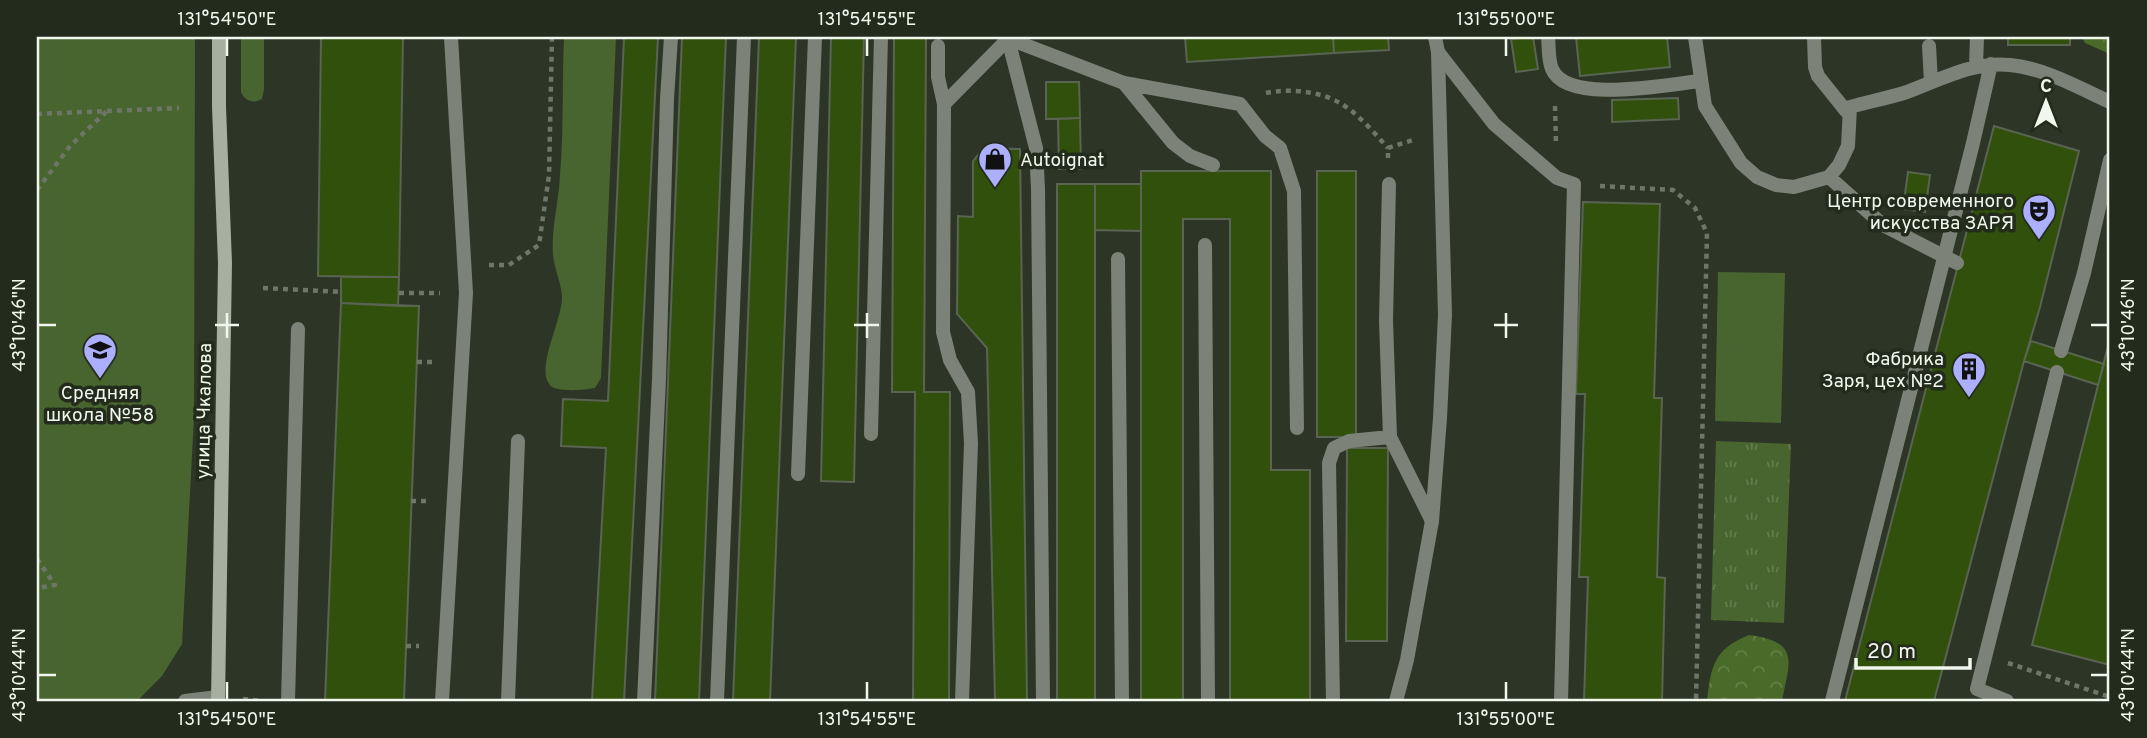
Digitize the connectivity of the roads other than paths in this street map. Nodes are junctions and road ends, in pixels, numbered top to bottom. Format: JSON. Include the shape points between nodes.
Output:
{"nodes":[{"id":1,"x":219,"y":37,"type":"edge"},
{"id":2,"x":452,"y":37,"type":"edge"},
{"id":3,"x":671,"y":37,"type":"edge"},
{"id":4,"x":744,"y":37,"type":"edge"},
{"id":5,"x":815,"y":37,"type":"edge"},
{"id":6,"x":881,"y":37,"type":"edge"},
{"id":7,"x":1435,"y":37,"type":"edge"},
{"id":8,"x":1548,"y":37,"type":"edge"},
{"id":9,"x":1695,"y":37,"type":"edge"},
{"id":10,"x":1814,"y":37,"type":"edge"},
{"id":11,"x":1977,"y":37,"type":"edge"},
{"id":12,"x":1006,"y":38,"type":"edge"},
{"id":13,"x":939,"y":46,"type":"dead end"},
{"id":14,"x":1929,"y":46,"type":"dead end"},
{"id":15,"x":1438,"y":52,"type":"junction"},
{"id":16,"x":1991,"y":64,"type":"junction"},
{"id":17,"x":1976,"y":66,"type":"junction"},
{"id":18,"x":1701,"y":81,"type":"junction"},
{"id":19,"x":1931,"y":82,"type":"junction"},
{"id":20,"x":1124,"y":83,"type":"junction"},
{"id":21,"x":2110,"y":102,"type":"edge"},
{"id":22,"x":944,"y":104,"type":"junction"},
{"id":23,"x":1850,"y":107,"type":"junction"},
{"id":24,"x":2110,"y":160,"type":"edge"},
{"id":25,"x":1213,"y":165,"type":"dead end"},
{"id":26,"x":1829,"y":177,"type":"junction"},
{"id":27,"x":1389,"y":184,"type":"road end"},
{"id":28,"x":1205,"y":245,"type":"dead end"},
{"id":29,"x":1118,"y":259,"type":"dead end"},
{"id":30,"x":1957,"y":263,"type":"dead end"},
{"id":31,"x":298,"y":329,"type":"dead end"},
{"id":32,"x":2061,"y":351,"type":"dead end"},
{"id":33,"x":2057,"y":372,"type":"dead end"},
{"id":34,"x":1297,"y":428,"type":"dead end"},
{"id":35,"x":871,"y":435,"type":"dead end"},
{"id":36,"x":1390,"y":437,"type":"junction"},
{"id":37,"x":518,"y":441,"type":"dead end"},
{"id":38,"x":798,"y":474,"type":"dead end"},
{"id":39,"x":1432,"y":521,"type":"junction"},
{"id":40,"x":1975,"y":695,"type":"edge"},
{"id":41,"x":218,"y":699,"type":"edge"},
{"id":42,"x":185,"y":701,"type":"edge"},
{"id":43,"x":288,"y":701,"type":"edge"},
{"id":44,"x":442,"y":701,"type":"edge"},
{"id":45,"x":508,"y":701,"type":"edge"},
{"id":46,"x":644,"y":701,"type":"edge"},
{"id":47,"x":717,"y":701,"type":"edge"},
{"id":48,"x":962,"y":701,"type":"edge"},
{"id":49,"x":1043,"y":701,"type":"edge"},
{"id":50,"x":1122,"y":701,"type":"edge"},
{"id":51,"x":1208,"y":701,"type":"edge"},
{"id":52,"x":1333,"y":701,"type":"edge"},
{"id":53,"x":1396,"y":701,"type":"edge"},
{"id":54,"x":1561,"y":701,"type":"edge"},
{"id":55,"x":1832,"y":701,"type":"edge"},
{"id":56,"x":2007,"y":701,"type":"edge"}],
"edges":[{"from":1,"to":41,"type":"main road","name":"улица Чкалова","via":[[225,263]]},
{"from":2,"to":44,"type":"street","via":[[466,293]]},
{"from":3,"to":46,"type":"street"},
{"from":4,"to":47,"type":"street"},
{"from":5,"to":38,"type":"street"},
{"from":6,"to":35,"type":"street"},
{"from":7,"to":15,"type":"street"},
{"from":8,"to":18,"type":"street","via":[[1555,74],[1561,82],[1584,90]]},
{"from":9,"to":18,"type":"street"},
{"from":10,"to":23,"type":"street","via":[[1818,76],[1846,111]]},
{"from":11,"to":17,"type":"street"},
{"from":12,"to":20,"type":"street"},
{"from":12,"to":22,"type":"street"},
{"from":12,"to":49,"type":"street","via":[[1036,148]]},
{"from":13,"to":22,"type":"street","via":[[938,77]]},
{"from":14,"to":19,"type":"street"},
{"from":15,"to":39,"type":"street","via":[[1445,315]]},
{"from":15,"to":54,"type":"street","via":[[1494,124],[1557,178],[1574,184]]},
{"from":16,"to":17,"type":"street"},
{"from":16,"to":21,"type":"street","via":[[2044,74]]},
{"from":16,"to":55,"type":"street"},
{"from":17,"to":19,"type":"street"},
{"from":18,"to":26,"type":"street","via":[[1704,106],[1741,163],[1758,177],[1794,187]]},
{"from":19,"to":23,"type":"street"},
{"from":20,"to":25,"type":"street","via":[[1173,143]]},
{"from":20,"to":34,"type":"street","via":[[1240,104],[1280,148],[1294,191]]},
{"from":22,"to":48,"type":"street","via":[[943,332],[950,360],[968,392],[971,443]]},
{"from":23,"to":26,"type":"street","via":[[1848,146]]},
{"from":24,"to":32,"type":"street"},
{"from":26,"to":30,"type":"street","bridge":true,"via":[[1883,225]]},
{"from":27,"to":36,"type":"street","via":[[1386,321]]},
{"from":28,"to":51,"type":"street"},
{"from":29,"to":50,"type":"street"},
{"from":31,"to":43,"type":"street"},
{"from":33,"to":40,"type":"street"},
{"from":36,"to":39,"type":"street"},
{"from":36,"to":52,"type":"street","via":[[1349,441],[1334,448],[1329,463]]},
{"from":37,"to":45,"type":"street"},
{"from":39,"to":53,"type":"street"},
{"from":40,"to":56,"type":"street"},
{"from":41,"to":42,"type":"street"}]}
